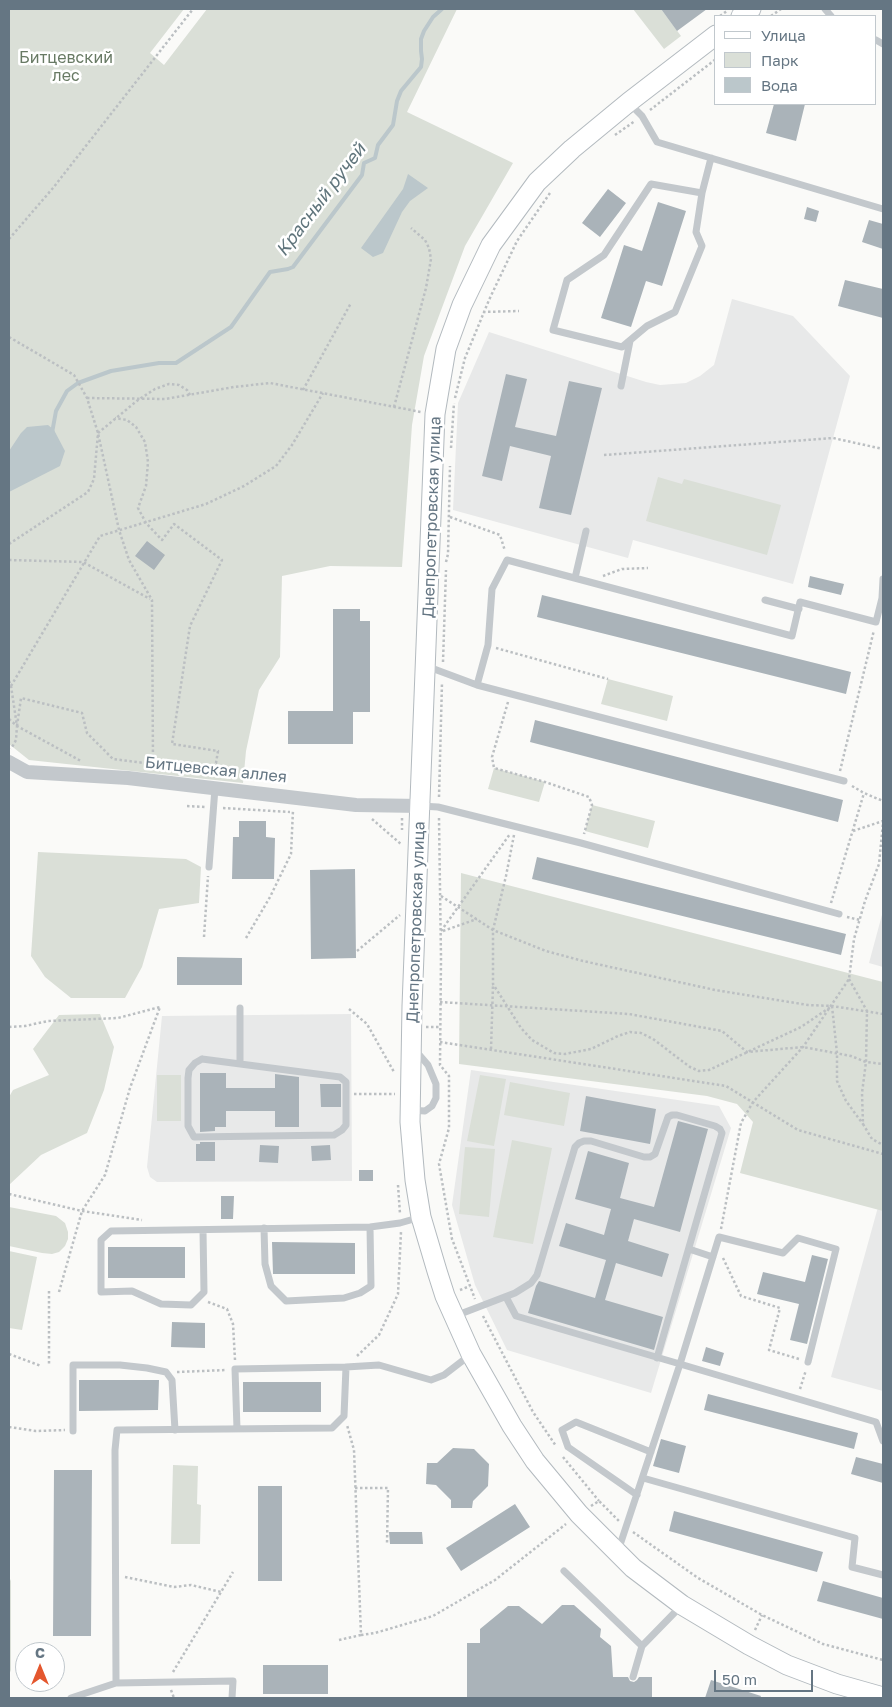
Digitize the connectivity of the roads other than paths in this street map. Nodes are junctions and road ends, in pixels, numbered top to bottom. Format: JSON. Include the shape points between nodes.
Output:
{"nodes":[{"id":1,"x":714,"y":38,"type":"edge"},
{"id":2,"x":629,"y":102,"type":"junction"},
{"id":3,"x":711,"y":158,"type":"junction"},
{"id":4,"x":702,"y":193,"type":"junction"},
{"id":5,"x":883,"y":209,"type":"edge"},
{"id":6,"x":630,"y":341,"type":"junction"},
{"id":7,"x":621,"y":386,"type":"dead end"},
{"id":8,"x":586,"y":531,"type":"dead end"},
{"id":9,"x":575,"y":578,"type":"junction"},
{"id":10,"x":883,"y":579,"type":"edge"},
{"id":11,"x":765,"y":600,"type":"dead end"},
{"id":12,"x":799,"y":608,"type":"junction"},
{"id":13,"x":880,"y":623,"type":"edge"},
{"id":14,"x":434,"y":669,"type":"junction"},
{"id":15,"x":477,"y":685,"type":"junction"},
{"id":16,"x":9,"y":762,"type":"edge"},
{"id":17,"x":841,"y":780,"type":"road end"},
{"id":18,"x":215,"y":788,"type":"junction"},
{"id":19,"x":430,"y":806,"type":"junction"},
{"id":20,"x":209,"y":867,"type":"road end"},
{"id":21,"x":839,"y":914,"type":"dead end"},
{"id":22,"x":240,"y":1008,"type":"dead end"},
{"id":23,"x":411,"y":1046,"type":"junction"},
{"id":24,"x":240,"y":1064,"type":"junction"},
{"id":25,"x":410,"y":1110,"type":"junction"},
{"id":26,"x":421,"y":1217,"type":"junction"},
{"id":27,"x":370,"y":1227,"type":"junction"},
{"id":28,"x":264,"y":1228,"type":"junction"},
{"id":29,"x":203,"y":1230,"type":"junction"},
{"id":30,"x":689,"y":1249,"type":"junction"},
{"id":31,"x":713,"y":1257,"type":"junction"},
{"id":32,"x":506,"y":1297,"type":"junction"},
{"id":33,"x":454,"y":1317,"type":"junction"},
{"id":34,"x":471,"y":1354,"type":"junction"},
{"id":35,"x":657,"y":1358,"type":"junction"},
{"id":36,"x":808,"y":1362,"type":"road end"},
{"id":37,"x":680,"y":1364,"type":"junction"},
{"id":38,"x":346,"y":1367,"type":"junction"},
{"id":39,"x":237,"y":1429,"type":"junction"},
{"id":40,"x":70,"y":1430,"type":"road end"},
{"id":41,"x":175,"y":1430,"type":"junction"},
{"id":42,"x":883,"y":1441,"type":"edge"},
{"id":43,"x":651,"y":1452,"type":"junction"},
{"id":44,"x":643,"y":1478,"type":"junction"},
{"id":45,"x":636,"y":1495,"type":"junction"},
{"id":46,"x":617,"y":1554,"type":"junction"},
{"id":47,"x":564,"y":1571,"type":"dead end"},
{"id":48,"x":883,"y":1575,"type":"edge"},
{"id":49,"x":682,"y":1605,"type":"junction"},
{"id":50,"x":642,"y":1646,"type":"junction"},
{"id":51,"x":634,"y":1677,"type":"dead end"},
{"id":52,"x":116,"y":1683,"type":"junction"},
{"id":53,"x":883,"y":1697,"type":"edge"},
{"id":54,"x":70,"y":1698,"type":"edge"},
{"id":55,"x":232,"y":1698,"type":"edge"}],
"edges":[{"from":1,"to":2,"type":"street","name":"Днепропетровская улица"},
{"from":2,"to":3,"type":"lane","via":[[642,116],[657,142]]},
{"from":2,"to":14,"type":"street","name":"Днепропетровская улица","via":[[537,182],[491,245],[462,305],[446,349],[435,414]]},
{"from":3,"to":4,"type":"lane"},
{"from":3,"to":5,"type":"lane"},
{"from":4,"to":6,"type":"lane","via":[[696,232],[702,246],[675,312],[647,326]]},
{"from":4,"to":6,"type":"lane","via":[[651,184],[604,255],[567,280],[553,330],[622,347]]},
{"from":6,"to":7,"type":"lane"},
{"from":8,"to":9,"type":"lane"},
{"from":9,"to":12,"type":"lane","via":[[792,636]]},
{"from":9,"to":15,"type":"lane","via":[[507,560],[492,589],[488,645]]},
{"from":10,"to":13,"type":"lane"},
{"from":11,"to":12,"type":"lane"},
{"from":12,"to":13,"type":"lane","via":[[800,602]]},
{"from":14,"to":15,"type":"lane"},
{"from":14,"to":19,"type":"street","name":"Днепропетровская улица"},
{"from":15,"to":17,"type":"lane"},
{"from":16,"to":18,"type":"street","name":"Битцевская аллея","via":[[27,772]]},
{"from":18,"to":19,"type":"street","name":"Битцевская аллея","via":[[356,805]]},
{"from":18,"to":20,"type":"lane"},
{"from":19,"to":21,"type":"lane","via":[[581,843]]},
{"from":19,"to":23,"type":"street","name":"Днепропетровская улица"},
{"from":22,"to":24,"type":"lane"},
{"from":23,"to":25,"type":"street","name":"Днепропетровская улица"},
{"from":23,"to":25,"type":"lane","via":[[428,1065],[436,1084],[436,1098],[425,1111]]},
{"from":24,"to":24,"type":"lane","via":[[340,1076],[346,1082],[346,1125],[334,1135],[194,1137],[188,1120],[189,1070],[202,1059]]},
{"from":25,"to":26,"type":"street","name":"Днепропетровская улица"},
{"from":26,"to":27,"type":"lane"},
{"from":26,"to":33,"type":"street","name":"Днепропетровская улица"},
{"from":27,"to":28,"type":"lane"},
{"from":27,"to":28,"type":"lane","via":[[371,1286],[344,1298],[286,1301],[270,1286],[265,1264]]},
{"from":28,"to":29,"type":"lane"},
{"from":29,"to":29,"type":"lane","via":[[111,1231],[101,1240],[101,1292],[132,1291],[160,1304],[190,1305],[204,1292]]},
{"from":30,"to":31,"type":"lane"},
{"from":30,"to":32,"type":"lane","via":[[722,1134],[715,1126],[672,1115],[666,1121],[655,1154],[650,1157],[591,1141],[575,1147],[537,1275],[524,1289]]},
{"from":30,"to":35,"type":"lane"},
{"from":31,"to":36,"type":"lane","via":[[719,1237],[782,1253],[798,1238],[836,1248]]},
{"from":31,"to":37,"type":"lane"},
{"from":32,"to":33,"type":"lane"},
{"from":32,"to":35,"type":"lane","via":[[516,1316]]},
{"from":33,"to":34,"type":"street","name":"Днепропетровская улица"},
{"from":34,"to":38,"type":"lane","via":[[444,1376],[431,1380],[379,1365]]},
{"from":34,"to":46,"type":"street","name":"Днепропетровская улица","via":[[535,1461]]},
{"from":35,"to":37,"type":"lane"},
{"from":37,"to":42,"type":"lane","via":[[876,1422]]},
{"from":37,"to":43,"type":"lane"},
{"from":38,"to":39,"type":"lane","via":[[344,1416],[332,1428]]},
{"from":38,"to":39,"type":"lane","via":[[235,1369]]},
{"from":39,"to":41,"type":"lane"},
{"from":40,"to":41,"type":"lane","via":[[72,1365],[120,1365],[166,1372],[172,1380]]},
{"from":41,"to":52,"type":"lane","via":[[117,1430]]},
{"from":43,"to":44,"type":"lane"},
{"from":43,"to":45,"type":"lane","via":[[576,1422],[562,1430],[568,1447]]},
{"from":44,"to":45,"type":"lane"},
{"from":44,"to":48,"type":"lane","via":[[855,1538],[852,1567]]},
{"from":45,"to":46,"type":"lane"},
{"from":46,"to":49,"type":"street","name":"Днепропетровская улица"},
{"from":47,"to":50,"type":"lane"},
{"from":49,"to":50,"type":"lane"},
{"from":49,"to":53,"type":"street","name":"Днепропетровская улица","via":[[787,1665],[836,1684]]},
{"from":50,"to":51,"type":"lane"},
{"from":52,"to":54,"type":"lane"},
{"from":52,"to":55,"type":"lane","via":[[233,1681]]}]}
